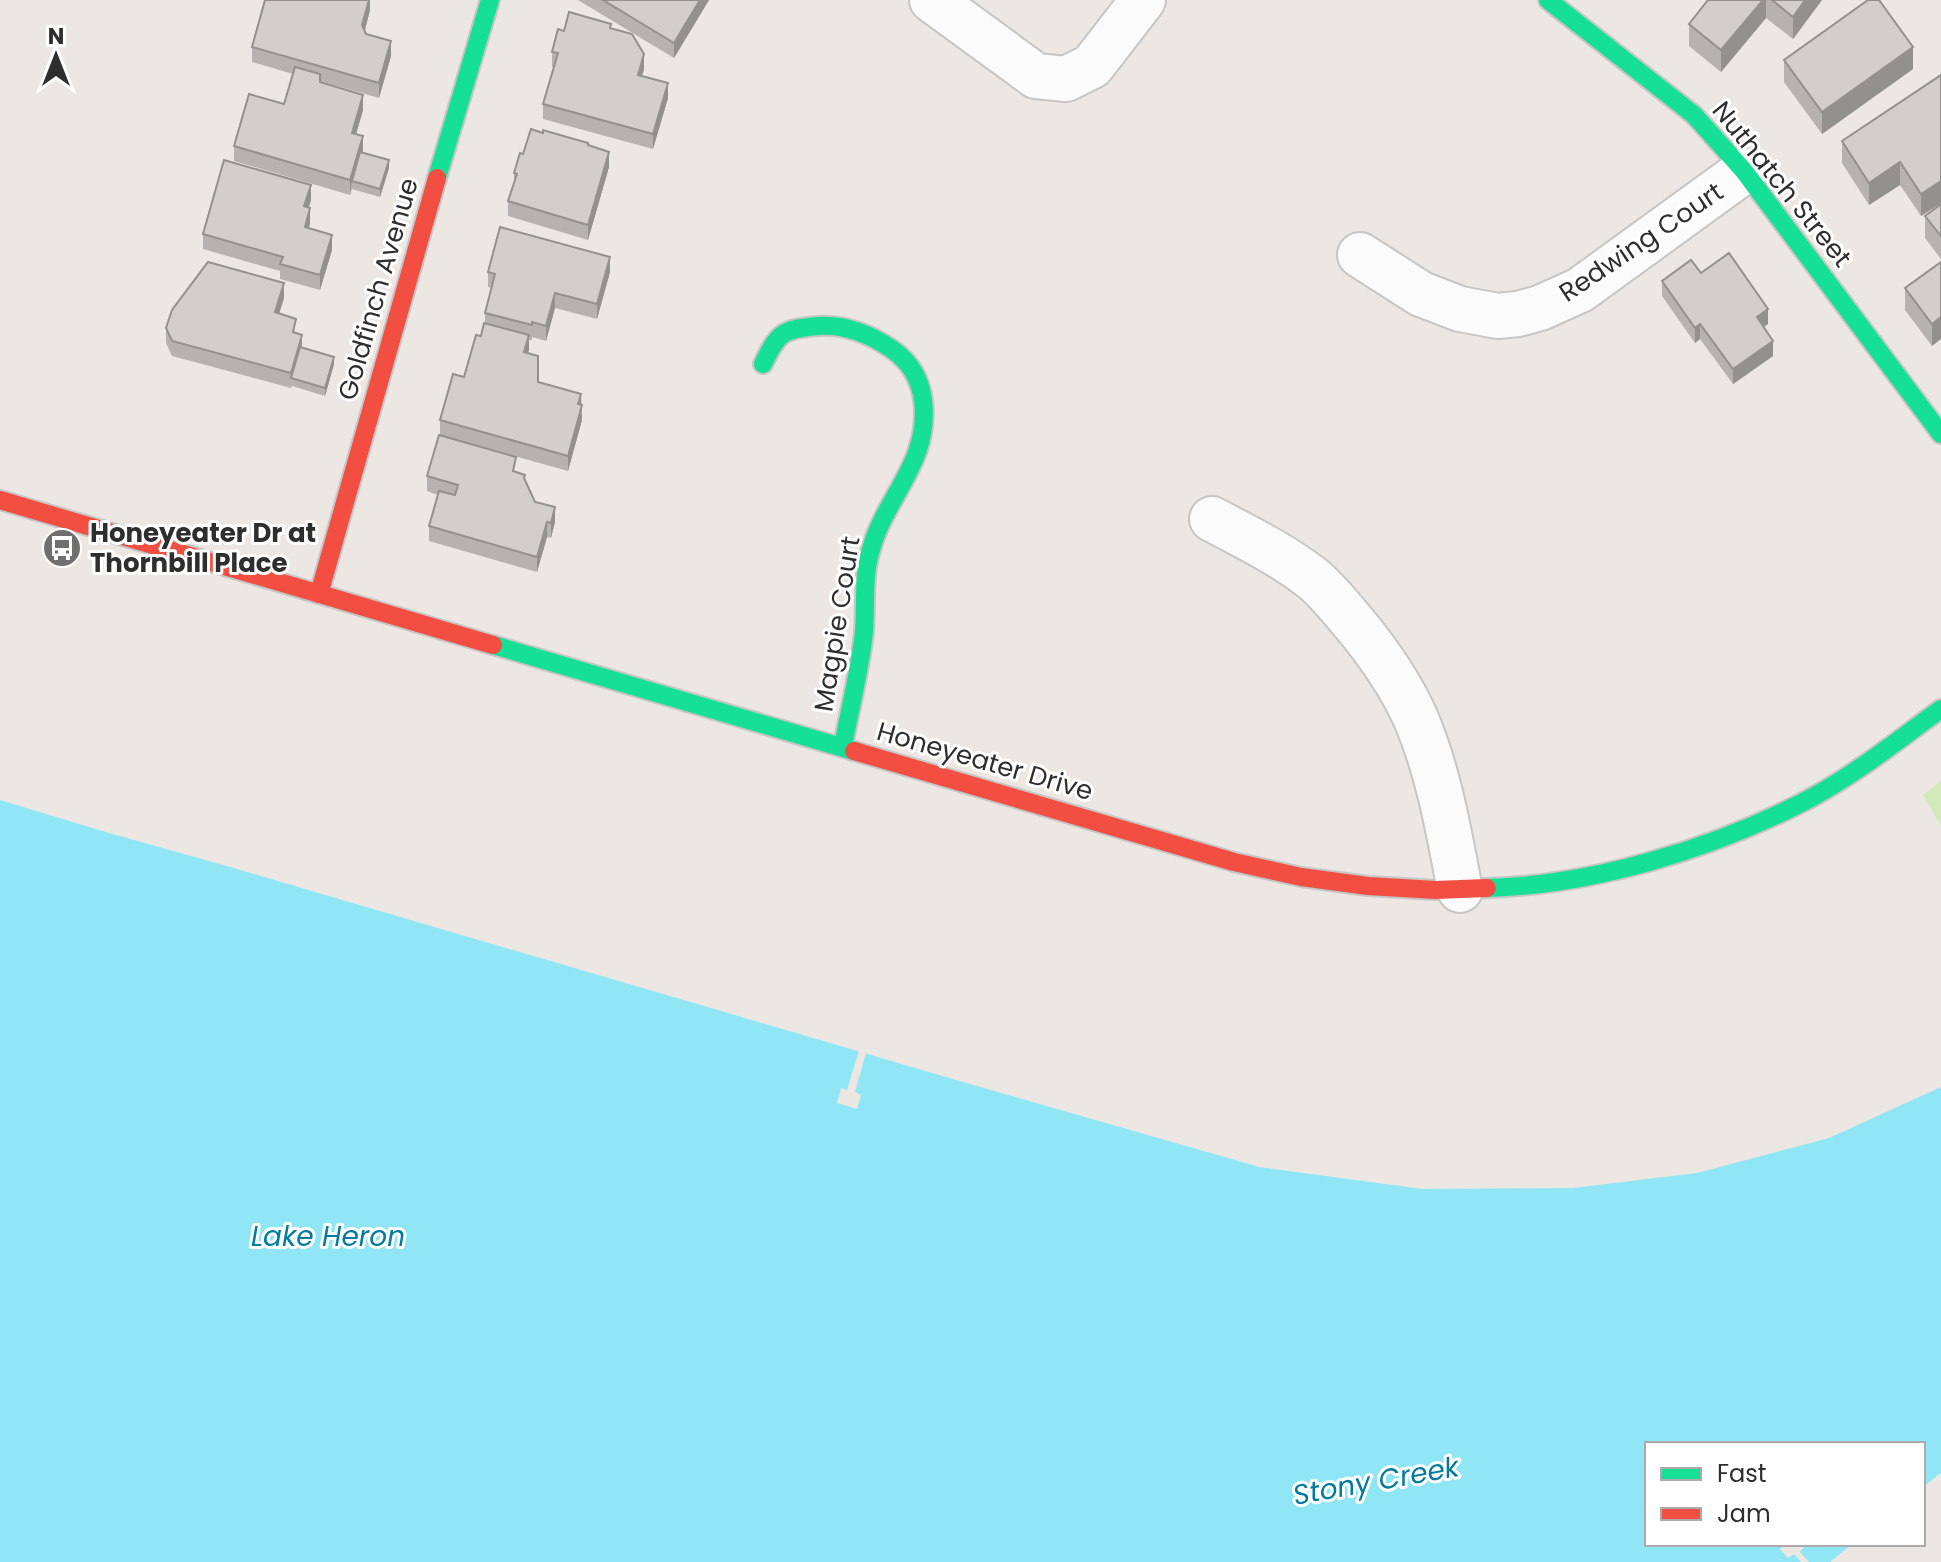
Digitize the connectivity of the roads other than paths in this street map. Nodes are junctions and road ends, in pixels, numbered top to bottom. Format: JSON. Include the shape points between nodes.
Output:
{"nodes":[{"id":1,"x":490,"y":0,"type":"edge"},
{"id":2,"x":932,"y":0,"type":"edge"},
{"id":3,"x":1143,"y":0,"type":"edge"},
{"id":4,"x":1548,"y":0,"type":"edge"},
{"id":5,"x":1744,"y":171,"type":"junction"},
{"id":6,"x":1360,"y":255,"type":"dead end"},
{"id":7,"x":763,"y":364,"type":"dead end"},
{"id":8,"x":1941,"y":434,"type":"edge"},
{"id":9,"x":0,"y":500,"type":"edge"},
{"id":10,"x":1212,"y":519,"type":"dead end"},
{"id":11,"x":319,"y":594,"type":"junction"},
{"id":12,"x":1941,"y":709,"type":"edge"},
{"id":13,"x":843,"y":746,"type":"junction"},
{"id":14,"x":1460,"y":890,"type":"junction"}],
"edges":[{"from":1,"to":11,"type":"street","name":"Goldfinch Avenue"},
{"from":2,"to":3,"type":"street","via":[[1036,76],[1053,79],[1066,79],[1092,66]]},
{"from":4,"to":5,"type":"street","name":"Nuthatch Street","via":[[1694,115]]},
{"from":5,"to":6,"type":"street","name":"Redwing Court","via":[[1580,290],[1518,314],[1460,309],[1421,294]]},
{"from":5,"to":8,"type":"street","name":"Nuthatch Street"},
{"from":7,"to":13,"type":"street","name":"Magpie Court","via":[[776,339],[797,329],[859,330],[907,360],[925,404],[920,450],[869,552],[864,637]]},
{"from":9,"to":11,"type":"street","name":"Honeyeater Drive"},
{"from":10,"to":14,"type":"street","via":[[1313,579],[1391,672],[1433,768]]},
{"from":11,"to":13,"type":"street","name":"Honeyeater Drive"},
{"from":12,"to":14,"type":"street","name":"Honeyeater Drive","via":[[1807,800],[1718,840],[1585,877]]},
{"from":13,"to":14,"type":"street","name":"Honeyeater Drive","via":[[1272,872],[1380,888]]}]}
